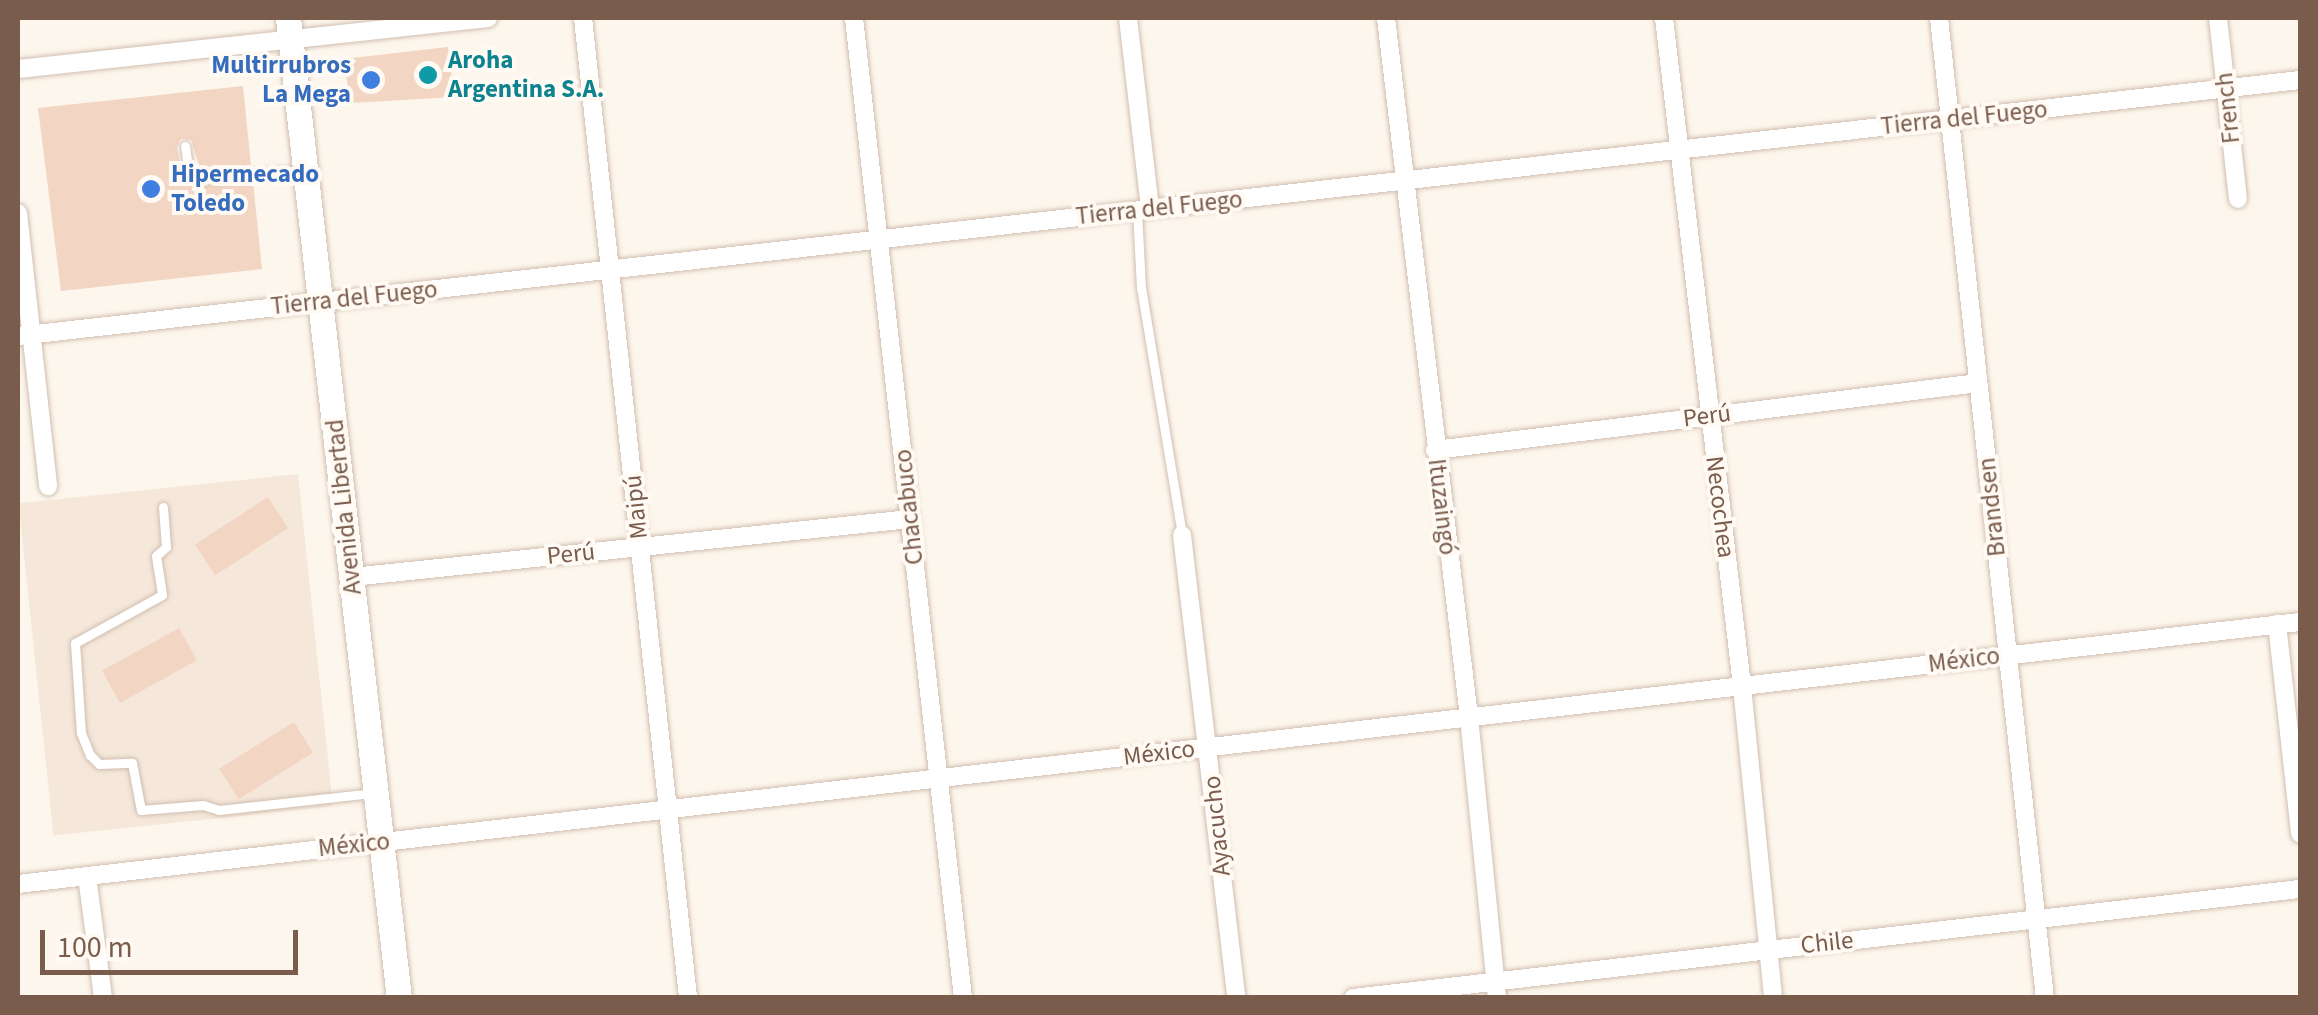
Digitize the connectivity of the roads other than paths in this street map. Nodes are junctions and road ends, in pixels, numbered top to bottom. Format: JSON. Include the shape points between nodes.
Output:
{"nodes":[{"id":1,"x":488,"y":18,"type":"edge"},
{"id":2,"x":582,"y":18,"type":"edge"},
{"id":3,"x":854,"y":18,"type":"edge"},
{"id":4,"x":1128,"y":18,"type":"edge"},
{"id":5,"x":1386,"y":18,"type":"edge"},
{"id":6,"x":1664,"y":18,"type":"edge"},
{"id":7,"x":1939,"y":18,"type":"edge"},
{"id":8,"x":2218,"y":18,"type":"edge"},
{"id":9,"x":290,"y":28,"type":"edge"},
{"id":10,"x":18,"y":69,"type":"edge"},
{"id":11,"x":2300,"y":80,"type":"edge"},
{"id":12,"x":2226,"y":88,"type":"junction"},
{"id":13,"x":1950,"y":119,"type":"junction"},
{"id":14,"x":185,"y":146,"type":"dead end"},
{"id":15,"x":1678,"y":150,"type":"junction"},
{"id":16,"x":306,"y":170,"type":"junction"},
{"id":17,"x":1404,"y":180,"type":"junction"},
{"id":18,"x":2238,"y":200,"type":"dead end"},
{"id":19,"x":1144,"y":210,"type":"junction"},
{"id":20,"x":18,"y":214,"type":"edge"},
{"id":21,"x":879,"y":240,"type":"junction"},
{"id":22,"x":610,"y":270,"type":"junction"},
{"id":23,"x":320,"y":302,"type":"junction"},
{"id":24,"x":24,"y":336,"type":"edge"},
{"id":25,"x":1978,"y":383,"type":"junction"},
{"id":26,"x":1708,"y":416,"type":"junction"},
{"id":27,"x":1435,"y":450,"type":"junction"},
{"id":28,"x":48,"y":486,"type":"dead end"},
{"id":29,"x":162,"y":507,"type":"dead end"},
{"id":30,"x":910,"y":519,"type":"junction"},
{"id":31,"x":1182,"y":535,"type":"joint"},
{"id":32,"x":640,"y":547,"type":"junction"},
{"id":33,"x":352,"y":577,"type":"junction"},
{"id":34,"x":2300,"y":622,"type":"edge"},
{"id":35,"x":2277,"y":624,"type":"junction"},
{"id":36,"x":2008,"y":656,"type":"junction"},
{"id":37,"x":1742,"y":686,"type":"junction"},
{"id":38,"x":1468,"y":717,"type":"junction"},
{"id":39,"x":1208,"y":747,"type":"junction"},
{"id":40,"x":939,"y":778,"type":"junction"},
{"id":41,"x":376,"y":793,"type":"junction"},
{"id":42,"x":668,"y":809,"type":"junction"},
{"id":43,"x":2300,"y":834,"type":"edge"},
{"id":44,"x":382,"y":842,"type":"junction"},
{"id":45,"x":87,"y":876,"type":"junction"},
{"id":46,"x":18,"y":884,"type":"edge"},
{"id":47,"x":2300,"y":890,"type":"edge"},
{"id":48,"x":2036,"y":920,"type":"junction"},
{"id":49,"x":1768,"y":950,"type":"junction"},
{"id":50,"x":1496,"y":989,"type":"edge"},
{"id":51,"x":102,"y":998,"type":"edge"},
{"id":52,"x":399,"y":998,"type":"edge"},
{"id":53,"x":688,"y":998,"type":"edge"},
{"id":54,"x":963,"y":998,"type":"edge"},
{"id":55,"x":1236,"y":998,"type":"edge"},
{"id":56,"x":1353,"y":998,"type":"edge"},
{"id":57,"x":1773,"y":998,"type":"edge"},
{"id":58,"x":2045,"y":998,"type":"edge"}],
"edges":[{"from":1,"to":9,"type":"street"},
{"from":2,"to":22,"type":"street","name":"Maipú"},
{"from":3,"to":21,"type":"street","name":"Chacabuco"},
{"from":4,"to":19,"type":"street"},
{"from":5,"to":17,"type":"street","name":"Ituzaingó"},
{"from":6,"to":15,"type":"street","name":"Necochea"},
{"from":7,"to":13,"type":"street","name":"Brandsen"},
{"from":8,"to":12,"type":"street","name":"French"},
{"from":9,"to":10,"type":"street"},
{"from":9,"to":16,"type":"main road","name":"Avenida Libertad"},
{"from":11,"to":12,"type":"street","name":"Tierra del Fuego"},
{"from":12,"to":13,"type":"street","name":"Tierra del Fuego"},
{"from":12,"to":18,"type":"street","name":"French"},
{"from":13,"to":15,"type":"street","name":"Tierra del Fuego"},
{"from":13,"to":25,"type":"street","name":"Brandsen"},
{"from":14,"to":16,"type":"lane","via":[[189,173],[198,179]]},
{"from":15,"to":17,"type":"street","name":"Tierra del Fuego"},
{"from":15,"to":26,"type":"street","name":"Necochea"},
{"from":16,"to":23,"type":"main road","name":"Avenida Libertad"},
{"from":17,"to":19,"type":"street","name":"Tierra del Fuego"},
{"from":17,"to":27,"type":"street","name":"Ituzaingó"},
{"from":19,"to":21,"type":"street","name":"Tierra del Fuego"},
{"from":19,"to":31,"type":"lane","via":[[1141,287]]},
{"from":20,"to":24,"type":"street"},
{"from":21,"to":22,"type":"street","name":"Tierra del Fuego"},
{"from":21,"to":30,"type":"street","name":"Chacabuco"},
{"from":22,"to":23,"type":"street","name":"Tierra del Fuego"},
{"from":22,"to":32,"type":"street","name":"Maipú"},
{"from":23,"to":24,"type":"street","name":"Tierra del Fuego"},
{"from":23,"to":33,"type":"main road","name":"Avenida Libertad"},
{"from":24,"to":28,"type":"street"},
{"from":25,"to":26,"type":"street","name":"Perú"},
{"from":25,"to":36,"type":"street","name":"Brandsen"},
{"from":26,"to":27,"type":"street","name":"Perú"},
{"from":26,"to":37,"type":"street","name":"Necochea"},
{"from":27,"to":38,"type":"street","name":"Ituzaingó"},
{"from":29,"to":41,"type":"lane","via":[[166,547],[156,556],[162,595],[75,642],[81,733],[90,755],[99,764],[132,763],[141,810],[203,804],[219,810]]},
{"from":30,"to":32,"type":"street","name":"Perú"},
{"from":30,"to":40,"type":"street","name":"Chacabuco"},
{"from":31,"to":39,"type":"street","name":"Ayacucho"},
{"from":32,"to":33,"type":"street","name":"Perú"},
{"from":32,"to":42,"type":"street","name":"Maipú"},
{"from":33,"to":41,"type":"main road","name":"Avenida Libertad"},
{"from":34,"to":35,"type":"street","name":"México"},
{"from":35,"to":36,"type":"street","name":"México"},
{"from":35,"to":43,"type":"street"},
{"from":36,"to":37,"type":"street","name":"México"},
{"from":36,"to":48,"type":"street","name":"Brandsen"},
{"from":37,"to":38,"type":"street","name":"México"},
{"from":37,"to":49,"type":"street","name":"Necochea"},
{"from":38,"to":39,"type":"street","name":"México"},
{"from":38,"to":50,"type":"street","name":"Ituzaingó"},
{"from":39,"to":40,"type":"street","name":"México"},
{"from":39,"to":55,"type":"street","name":"Ayacucho"},
{"from":40,"to":42,"type":"street","name":"México"},
{"from":40,"to":54,"type":"street","name":"Chacabuco"},
{"from":41,"to":44,"type":"main road","name":"Avenida Libertad"},
{"from":42,"to":44,"type":"street","name":"México"},
{"from":42,"to":53,"type":"street","name":"Maipú"},
{"from":44,"to":45,"type":"street","name":"México"},
{"from":44,"to":52,"type":"main road","name":"Avenida Libertad"},
{"from":45,"to":46,"type":"street","name":"México"},
{"from":45,"to":51,"type":"street"},
{"from":47,"to":48,"type":"street","name":"Chile"},
{"from":48,"to":49,"type":"street","name":"Chile"},
{"from":48,"to":58,"type":"street","name":"Brandsen"},
{"from":49,"to":50,"type":"street","name":"Chile"},
{"from":49,"to":57,"type":"street","name":"Necochea"},
{"from":50,"to":56,"type":"street","name":"Chile"}]}
